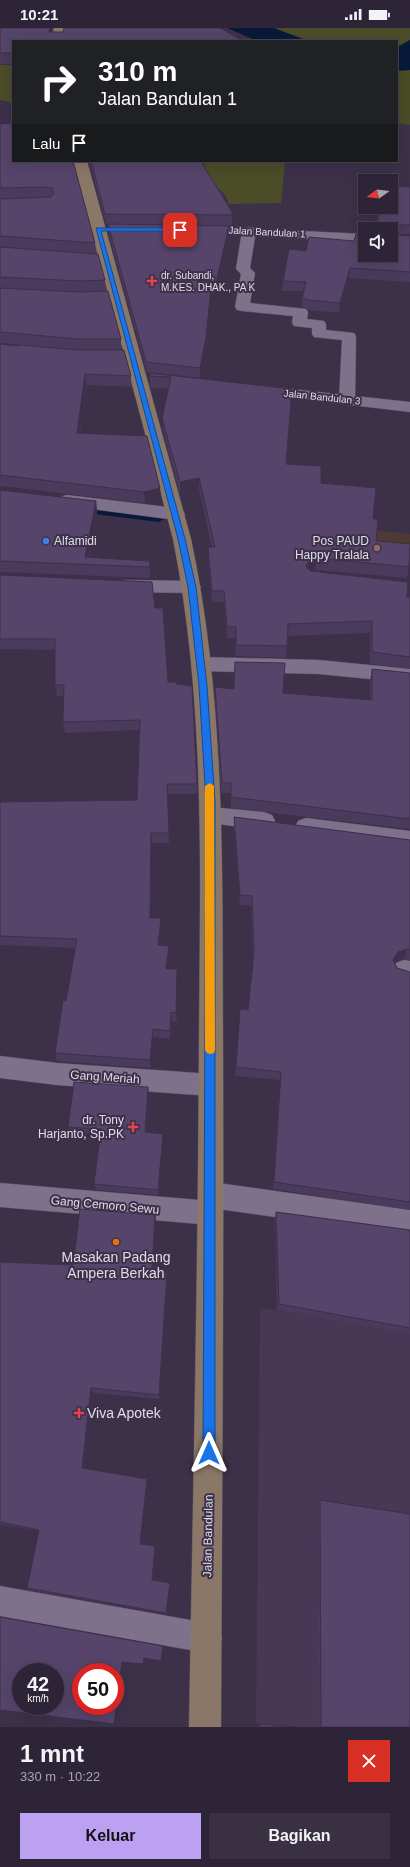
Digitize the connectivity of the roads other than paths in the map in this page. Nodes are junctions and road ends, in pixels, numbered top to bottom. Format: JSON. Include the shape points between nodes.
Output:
{"nodes":[{"id":1,"x":60,"y":28,"type":"edge"},
{"id":2,"x":57,"y":40,"type":"edge"},
{"id":3,"x":80,"y":162,"type":"edge"},
{"id":4,"x":185,"y":230,"type":"edge"},
{"id":5,"x":249,"y":231,"type":"junction"},
{"id":6,"x":358,"y":238,"type":"edge"},
{"id":7,"x":246,"y":389,"type":"edge"},
{"id":8,"x":347,"y":400,"type":"junction"},
{"id":9,"x":410,"y":407,"type":"edge"},
{"id":10,"x":54,"y":500,"type":"edge"},
{"id":11,"x":176,"y":514,"type":"junction"},
{"id":12,"x":107,"y":585,"type":"edge"},
{"id":13,"x":192,"y":587,"type":"junction"},
{"id":14,"x":200,"y":664,"type":"junction"},
{"id":15,"x":410,"y":676,"type":"edge"},
{"id":16,"x":210,"y":815,"type":"junction"},
{"id":17,"x":410,"y":840,"type":"edge"},
{"id":18,"x":0,"y":1067,"type":"edge"},
{"id":19,"x":211,"y":1085,"type":"junction"},
{"id":20,"x":0,"y":1195,"type":"edge"},
{"id":21,"x":211,"y":1204,"type":"junction"},
{"id":22,"x":410,"y":1223,"type":"edge"},
{"id":23,"x":0,"y":1601,"type":"edge"},
{"id":24,"x":207,"y":1638,"type":"junction"},
{"id":25,"x":205,"y":1727,"type":"edge"}],
"edges":[{"from":1,"to":2,"type":"main road"},
{"from":3,"to":11,"type":"main road","name":"Jalan Bandulan","via":[[104,230],[98,259],[124,355],[146,378]]},
{"from":4,"to":5,"type":"street","name":"Jalan Bandulan 1"},
{"from":5,"to":6,"type":"street","name":"Jalan Bandulan 1"},
{"from":5,"to":8,"type":"lane","via":[[243,269],[248,273],[242,307],[301,312],[299,323],[319,324],[318,334],[349,336]]},
{"from":7,"to":8,"type":"street","name":"Jalan Bandulan 3"},
{"from":8,"to":9,"type":"street","name":"Jalan Bandulan 3"},
{"from":10,"to":11,"type":"street"},
{"from":11,"to":13,"type":"main road","name":"Jalan Bandulan"},
{"from":12,"to":13,"type":"lane"},
{"from":13,"to":14,"type":"main road","name":"Jalan Bandulan"},
{"from":14,"to":15,"type":"lane","via":[[319,667]]},
{"from":14,"to":16,"type":"main road","name":"Jalan Bandulan"},
{"from":16,"to":17,"type":"street"},
{"from":16,"to":19,"type":"main road","name":"Jalan Bandulan"},
{"from":18,"to":19,"type":"lane","name":"Gang Meriah","via":[[57,1074]]},
{"from":19,"to":21,"type":"main road","name":"Jalan Bandulan"},
{"from":20,"to":21,"type":"lane","name":"Gang Cemoro Sewu"},
{"from":21,"to":22,"type":"street"},
{"from":21,"to":24,"type":"main road","name":"Jalan Bandulan"},
{"from":23,"to":24,"type":"lane"},
{"from":24,"to":25,"type":"main road","name":"Jalan Bandulan"}]}
